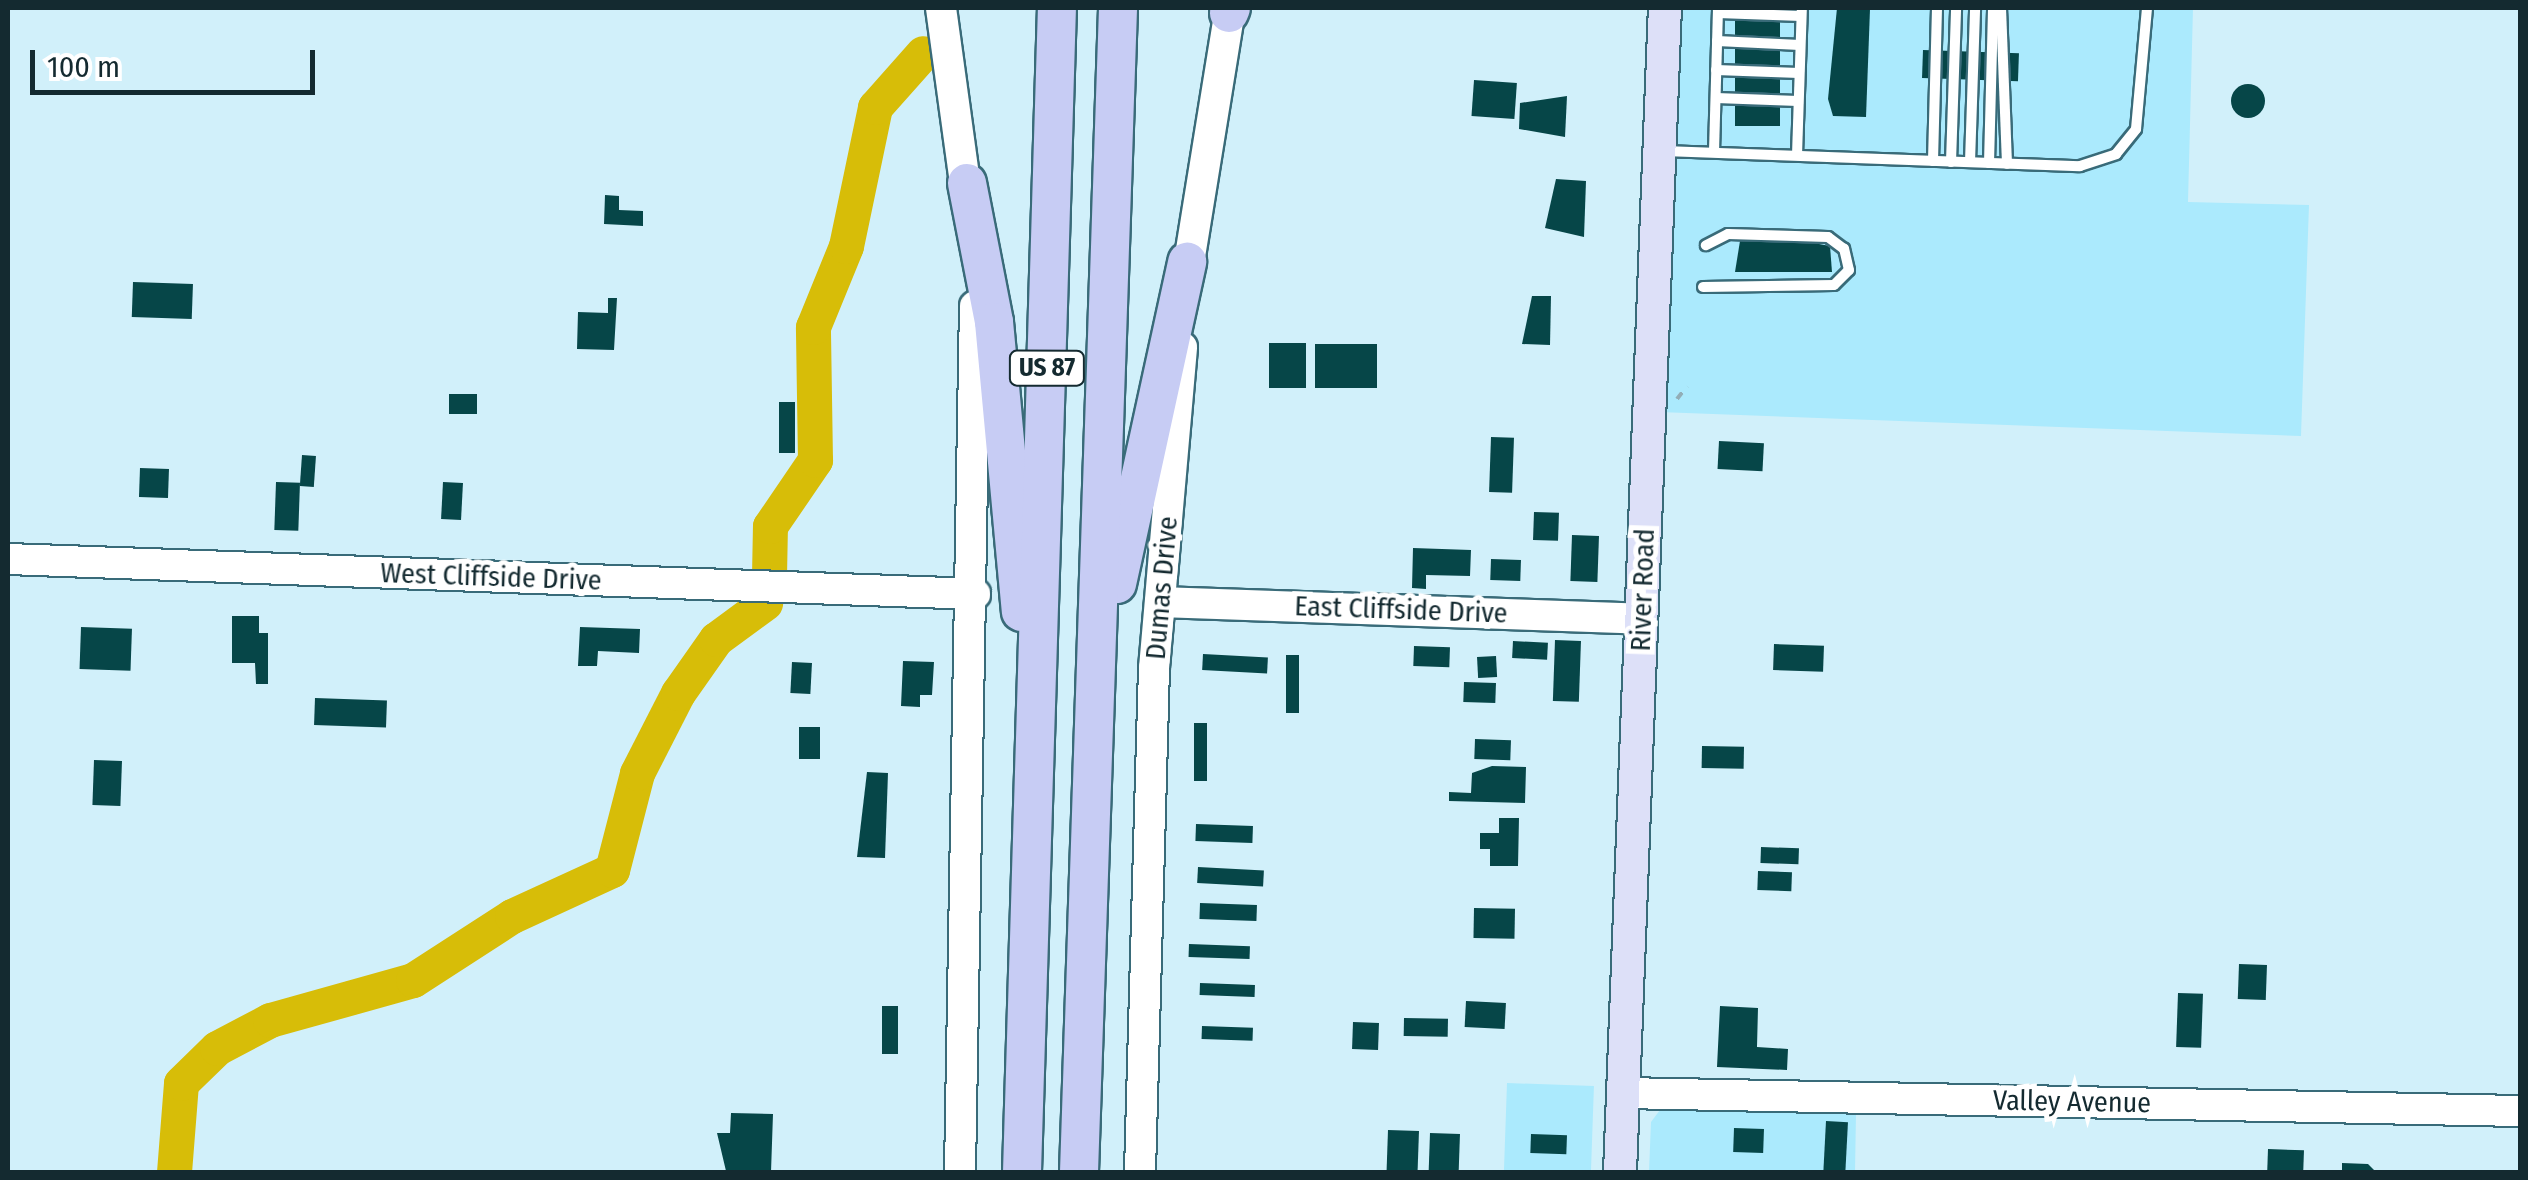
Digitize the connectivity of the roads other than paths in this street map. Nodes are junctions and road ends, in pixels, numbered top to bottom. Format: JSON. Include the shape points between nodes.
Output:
{"nodes":[{"id":1,"x":941,"y":8,"type":"edge"},
{"id":2,"x":1057,"y":8,"type":"edge"},
{"id":3,"x":1118,"y":8,"type":"edge"},
{"id":4,"x":1665,"y":8,"type":"edge"},
{"id":5,"x":1937,"y":8,"type":"edge"},
{"id":6,"x":1956,"y":8,"type":"edge"},
{"id":7,"x":1975,"y":8,"type":"edge"},
{"id":8,"x":1993,"y":8,"type":"edge"},
{"id":9,"x":2002,"y":8,"type":"edge"},
{"id":10,"x":2147,"y":8,"type":"edge"},
{"id":11,"x":1230,"y":9,"type":"edge"},
{"id":12,"x":1718,"y":10,"type":"edge"},
{"id":13,"x":1802,"y":12,"type":"edge"},
{"id":14,"x":1717,"y":41,"type":"junction"},
{"id":15,"x":1800,"y":45,"type":"junction"},
{"id":16,"x":1716,"y":70,"type":"junction"},
{"id":17,"x":1800,"y":73,"type":"junction"},
{"id":18,"x":1716,"y":98,"type":"junction"},
{"id":19,"x":1798,"y":101,"type":"junction"},
{"id":20,"x":1660,"y":150,"type":"junction"},
{"id":21,"x":1714,"y":152,"type":"junction"},
{"id":22,"x":1796,"y":156,"type":"junction"},
{"id":23,"x":1933,"y":161,"type":"junction"},
{"id":24,"x":1951,"y":162,"type":"junction"},
{"id":25,"x":1970,"y":162,"type":"junction"},
{"id":26,"x":1989,"y":163,"type":"junction"},
{"id":27,"x":2007,"y":164,"type":"junction"},
{"id":28,"x":967,"y":184,"type":"junction"},
{"id":29,"x":1706,"y":244,"type":"dead end"},
{"id":30,"x":1187,"y":262,"type":"junction"},
{"id":31,"x":1703,"y":288,"type":"dead end"},
{"id":32,"x":8,"y":560,"type":"edge"},
{"id":33,"x":974,"y":594,"type":"junction"},
{"id":34,"x":1160,"y":602,"type":"junction"},
{"id":35,"x":1642,"y":619,"type":"junction"},
{"id":36,"x":1098,"y":670,"type":"junction"},
{"id":37,"x":1037,"y":728,"type":"junction"},
{"id":38,"x":1623,"y":1093,"type":"junction"},
{"id":39,"x":2520,"y":1111,"type":"edge"},
{"id":40,"x":960,"y":1172,"type":"edge"},
{"id":41,"x":1022,"y":1172,"type":"edge"},
{"id":42,"x":1079,"y":1172,"type":"edge"},
{"id":43,"x":1140,"y":1172,"type":"edge"},
{"id":44,"x":1620,"y":1172,"type":"edge"}],
"edges":[{"from":1,"to":28,"type":"main road"},
{"from":2,"to":37,"type":"highway","number":"US 87"},
{"from":3,"to":36,"type":"highway","number":"US 87"},
{"from":4,"to":20,"type":"main road","name":"River Road"},
{"from":5,"to":23,"type":"lane"},
{"from":6,"to":24,"type":"lane"},
{"from":7,"to":25,"type":"lane"},
{"from":8,"to":26,"type":"lane"},
{"from":9,"to":27,"type":"lane"},
{"from":10,"to":27,"type":"lane","via":[[2145,102],[2116,154],[2080,166]]},
{"from":11,"to":30,"type":"main road","name":"Dumas Drive"},
{"from":12,"to":13,"type":"lane"},
{"from":12,"to":14,"type":"lane"},
{"from":13,"to":15,"type":"lane"},
{"from":14,"to":15,"type":"lane"},
{"from":14,"to":16,"type":"lane"},
{"from":15,"to":17,"type":"lane"},
{"from":16,"to":17,"type":"lane"},
{"from":16,"to":18,"type":"lane"},
{"from":17,"to":19,"type":"lane"},
{"from":18,"to":19,"type":"lane"},
{"from":18,"to":21,"type":"lane"},
{"from":19,"to":22,"type":"lane"},
{"from":20,"to":21,"type":"lane"},
{"from":20,"to":35,"type":"main road","name":"River Road"},
{"from":21,"to":22,"type":"lane"},
{"from":22,"to":23,"type":"lane"},
{"from":23,"to":24,"type":"lane"},
{"from":24,"to":25,"type":"lane"},
{"from":25,"to":26,"type":"lane"},
{"from":26,"to":27,"type":"lane"},
{"from":28,"to":33,"type":"main road","via":[[977,337]]},
{"from":28,"to":37,"type":"highway","via":[[994,322]]},
{"from":29,"to":31,"type":"lane","via":[[1728,234],[1828,237],[1844,249],[1849,270],[1834,285]]},
{"from":30,"to":34,"type":"main road","name":"Dumas Drive"},
{"from":30,"to":36,"type":"highway"},
{"from":32,"to":33,"type":"main road","name":"West Cliffside Drive"},
{"from":33,"to":40,"type":"main road"},
{"from":34,"to":35,"type":"main road","name":"East Cliffside Drive"},
{"from":34,"to":43,"type":"main road","name":"Dumas Drive"},
{"from":35,"to":38,"type":"main road","name":"River Road"},
{"from":36,"to":42,"type":"highway","number":"US 87"},
{"from":37,"to":41,"type":"highway","number":"US 87"},
{"from":38,"to":39,"type":"main road","name":"Valley Avenue"},
{"from":38,"to":44,"type":"main road","name":"River Road"}]}
